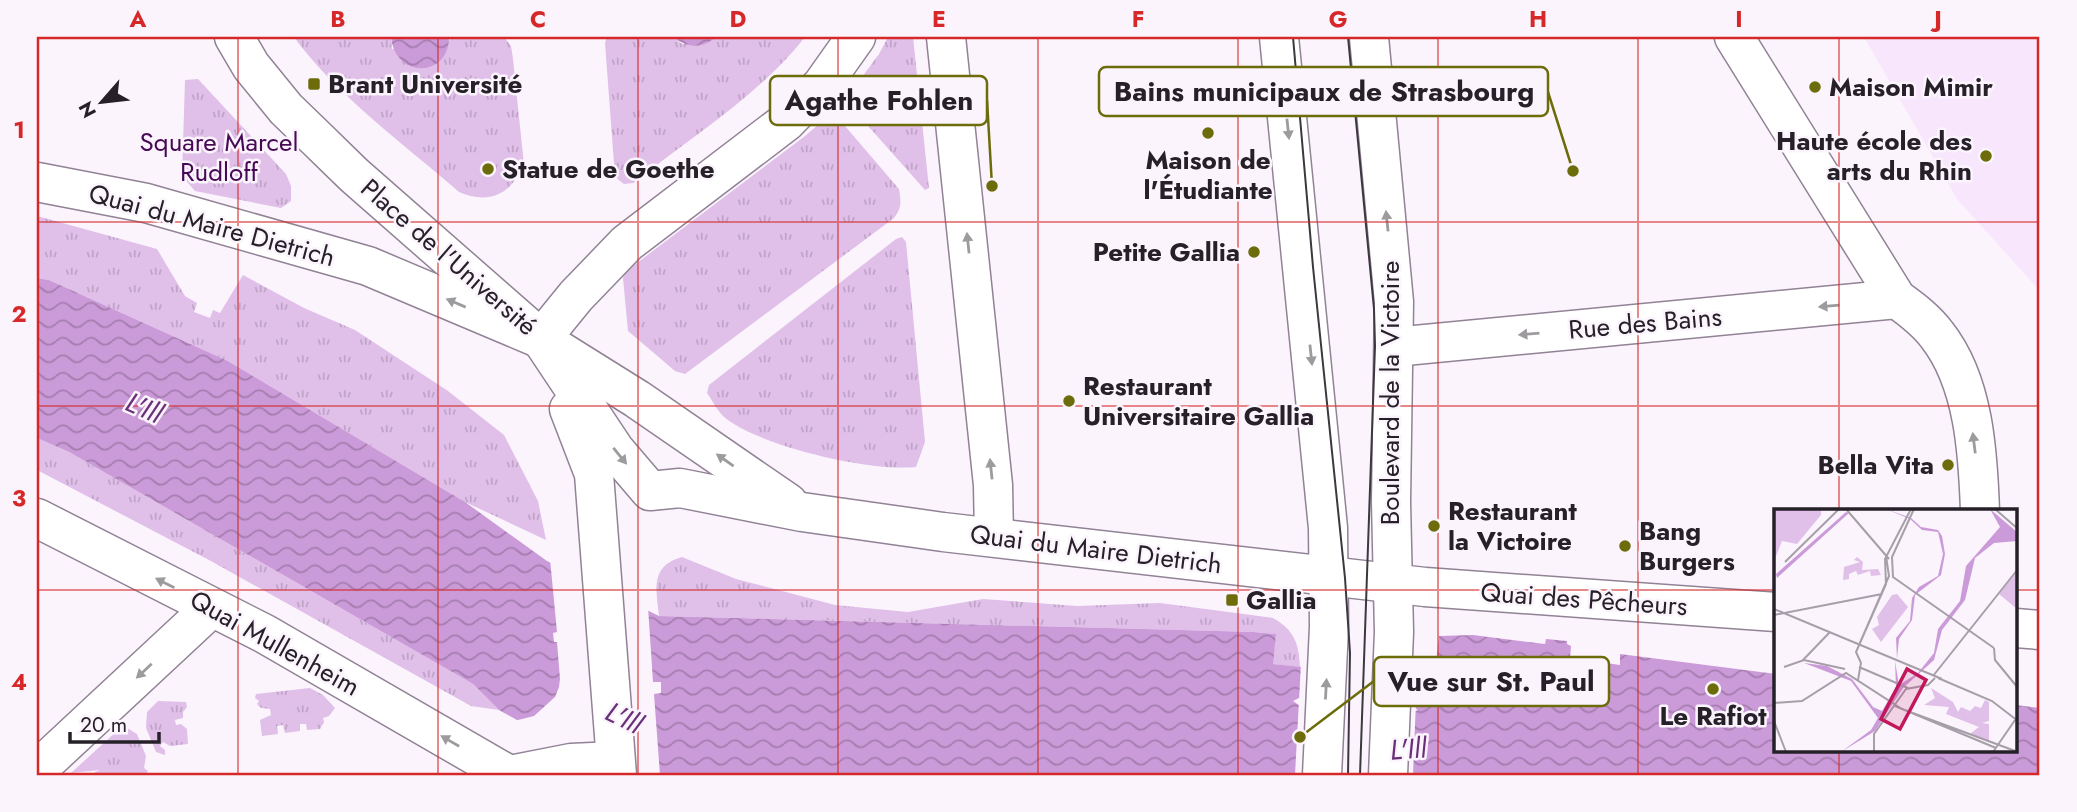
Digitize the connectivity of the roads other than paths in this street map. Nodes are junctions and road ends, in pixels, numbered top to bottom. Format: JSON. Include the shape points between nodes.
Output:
{"nodes":[{"id":1,"x":234,"y":37,"type":"edge"},
{"id":2,"x":856,"y":37,"type":"edge"},
{"id":3,"x":946,"y":37,"type":"edge"},
{"id":4,"x":1279,"y":37,"type":"edge"},
{"id":5,"x":1369,"y":37,"type":"edge"},
{"id":6,"x":1734,"y":37,"type":"edge"},
{"id":7,"x":37,"y":182,"type":"edge"},
{"id":8,"x":1896,"y":299,"type":"junction"},
{"id":9,"x":541,"y":339,"type":"junction"},
{"id":10,"x":1394,"y":347,"type":"junction"},
{"id":11,"x":650,"y":491,"type":"junction"},
{"id":12,"x":1980,"y":509,"type":"edge"},
{"id":13,"x":802,"y":512,"type":"junction"},
{"id":14,"x":37,"y":518,"type":"edge"},
{"id":15,"x":600,"y":535,"type":"junction"},
{"id":16,"x":994,"y":537,"type":"junction"},
{"id":17,"x":1328,"y":575,"type":"junction"},
{"id":18,"x":1391,"y":583,"type":"junction"},
{"id":19,"x":211,"y":608,"type":"junction"},
{"id":20,"x":1774,"y":612,"type":"edge"},
{"id":21,"x":2018,"y":628,"type":"edge"},
{"id":22,"x":2040,"y":630,"type":"edge"},
{"id":23,"x":616,"y":768,"type":"edge"},
{"id":24,"x":37,"y":770,"type":"edge"},
{"id":25,"x":517,"y":774,"type":"edge"},
{"id":26,"x":1322,"y":775,"type":"edge"},
{"id":27,"x":1388,"y":775,"type":"edge"}],
"edges":[{"from":1,"to":9,"type":"street","name":"Place de l'Université","via":[[251,66],[296,119]]},
{"from":2,"to":9,"type":"street","name":"Place de l'Université","via":[[822,85],[786,122],[627,243]]},
{"from":16,"to":3,"type":"street","one_way":true,"via":[[993,485]]},
{"from":4,"to":17,"type":"street","one_way":true,"via":[[1325,495]]},
{"from":10,"to":5,"type":"street","name":"Boulevard de la Victoire","one_way":true,"via":[[1394,302]]},
{"from":6,"to":8,"type":"street"},
{"from":9,"to":7,"type":"street","name":"Quai du Maire Dietrich","one_way":true,"via":[[368,266],[146,203]]},
{"from":8,"to":10,"type":"street","name":"Rue des Bains","one_way":true},
{"from":12,"to":8,"type":"street","one_way":true,"via":[[1973,440],[1959,373],[1938,335]]},
{"from":9,"to":11,"type":"street","one_way":true,"via":[[615,450]]},
{"from":13,"to":9,"type":"street","name":"Quai du Maire Dietrich","one_way":true},
{"from":9,"to":15,"type":"street","via":[[594,474]]},
{"from":10,"to":18,"type":"street","name":"Boulevard de la Victoire"},
{"from":11,"to":13,"type":"street","name":"Quai du Maire Dietrich","via":[[680,488]]},
{"from":11,"to":15,"type":"street","name":"Quai du Maire Dietrich","via":[[615,514]]},
{"from":13,"to":16,"type":"street","name":"Quai du Maire Dietrich"},
{"from":19,"to":14,"type":"street","name":"Quai Mullenheim","one_way":true},
{"from":15,"to":23,"type":"street"},
{"from":16,"to":17,"type":"street","name":"Quai du Maire Dietrich"},
{"from":17,"to":18,"type":"street","name":"Quai du Maire Dietrich"},
{"from":26,"to":17,"type":"street","one_way":true},
{"from":18,"to":20,"type":"street","name":"Quai des Pêcheurs"},
{"from":18,"to":27,"type":"street","name":"Boulevard de la Victoire"},
{"from":19,"to":24,"type":"street","one_way":true},
{"from":25,"to":19,"type":"street","name":"Quai Mullenheim","one_way":true},
{"from":21,"to":22,"type":"street"},
{"from":23,"to":25,"type":"street","name":"Quai Mullenheim","via":[[570,763]]}]}
